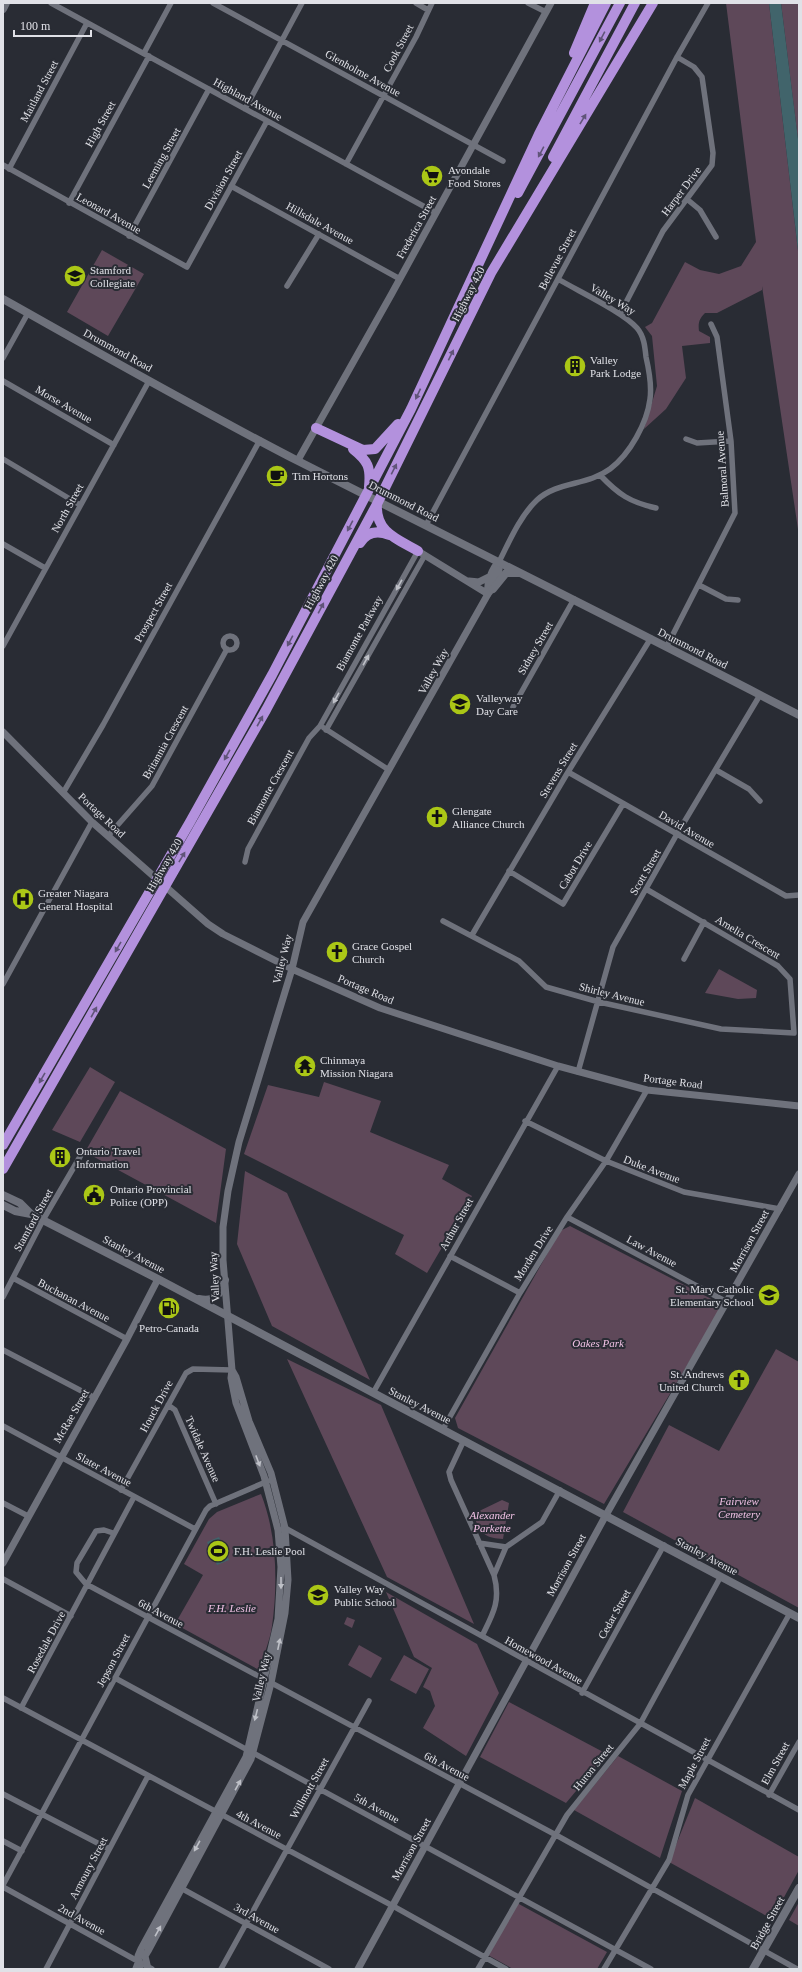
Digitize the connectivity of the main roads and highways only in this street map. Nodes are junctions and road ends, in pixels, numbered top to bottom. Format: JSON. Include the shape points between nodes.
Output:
{"nodes":[{"id":1,"x":6,"y":3,"type":"edge"},
{"id":2,"x":595,"y":3,"type":"edge"},
{"id":3,"x":606,"y":3,"type":"edge"},
{"id":4,"x":620,"y":3,"type":"edge"},
{"id":5,"x":635,"y":3,"type":"edge"},
{"id":6,"x":653,"y":3,"type":"edge"},
{"id":7,"x":3,"y":9,"type":"edge"},
{"id":8,"x":539,"y":134,"type":"junction"},
{"id":9,"x":491,"y":273,"type":"junction"},
{"id":10,"x":464,"y":295,"type":"junction"},
{"id":11,"x":3,"y":299,"type":"edge"},
{"id":12,"x":411,"y":409,"type":"junction"},
{"id":13,"x":316,"y":428,"type":"road end"},
{"id":14,"x":347,"y":444,"type":"junction"},
{"id":15,"x":368,"y":492,"type":"junction"},
{"id":16,"x":377,"y":504,"type":"junction"},
{"id":17,"x":393,"y":536,"type":"junction"},
{"id":18,"x":421,"y":553,"type":"road end"},
{"id":19,"x":347,"y":559,"type":"junction"},
{"id":20,"x":529,"y":577,"type":"junction"},
{"id":21,"x":490,"y":591,"type":"road end"},
{"id":22,"x":799,"y":715,"type":"edge"},
{"id":23,"x":3,"y":1145,"type":"edge"},
{"id":24,"x":3,"y":1169,"type":"edge"},
{"id":25,"x":3,"y":1195,"type":"edge"},
{"id":26,"x":3,"y":1205,"type":"edge"},
{"id":27,"x":31,"y":1214,"type":"junction"},
{"id":28,"x":225,"y":1280,"type":"road end"},
{"id":29,"x":192,"y":1297,"type":"junction"},
{"id":30,"x":799,"y":1618,"type":"edge"},
{"id":31,"x":799,"y":1888,"type":"edge"},
{"id":32,"x":753,"y":1969,"type":"edge"}],
"edges":[{"from":1,"to":7,"type":"main road"},
{"from":2,"to":8,"type":"highway"},
{"from":3,"to":8,"type":"highway","name":"Highway 420"},
{"from":4,"to":10,"type":"highway","one_way":true},
{"from":5,"to":9,"type":"highway"},
{"from":9,"to":6,"type":"highway","name":"Highway 420","one_way":true},
{"from":8,"to":10,"type":"highway","name":"Highway 420"},
{"from":16,"to":9,"type":"highway","name":"Highway 420","one_way":true},
{"from":10,"to":12,"type":"highway","name":"Highway 420","one_way":true},
{"from":11,"to":20,"type":"main road","name":"Drummond Road","via":[[260,440]]},
{"from":12,"to":14,"type":"highway","via":[[386,440],[375,449],[363,450]]},
{"from":12,"to":15,"type":"highway","name":"Highway 420"},
{"from":13,"to":14,"type":"highway"},
{"from":14,"to":15,"type":"highway","via":[[368,463]]},
{"from":15,"to":23,"type":"highway","name":"Highway 420","one_way":true,"via":[[272,675],[190,822]]},
{"from":16,"to":17,"type":"highway","via":[[376,513],[382,527]]},
{"from":16,"to":19,"type":"highway","name":"Highway 420"},
{"from":17,"to":18,"type":"highway"},
{"from":17,"to":19,"type":"highway","via":[[377,532],[366,535]]},
{"from":24,"to":19,"type":"highway","name":"Highway 420","one_way":true,"via":[[211,807]]},
{"from":20,"to":21,"type":"main road","via":[[508,573]]},
{"from":20,"to":22,"type":"main road","name":"Drummond Road"},
{"from":25,"to":27,"type":"main road","name":"Stanley Avenue","via":[[20,1203]]},
{"from":26,"to":27,"type":"main road","name":"Stanley Avenue","via":[[16,1212]]},
{"from":27,"to":29,"type":"main road","name":"Stanley Avenue"},
{"from":28,"to":29,"type":"main road","via":[[215,1298],[205,1300]]},
{"from":29,"to":30,"type":"main road","name":"Stanley Avenue"},
{"from":31,"to":32,"type":"main road","name":"Bridge Street"}]}
